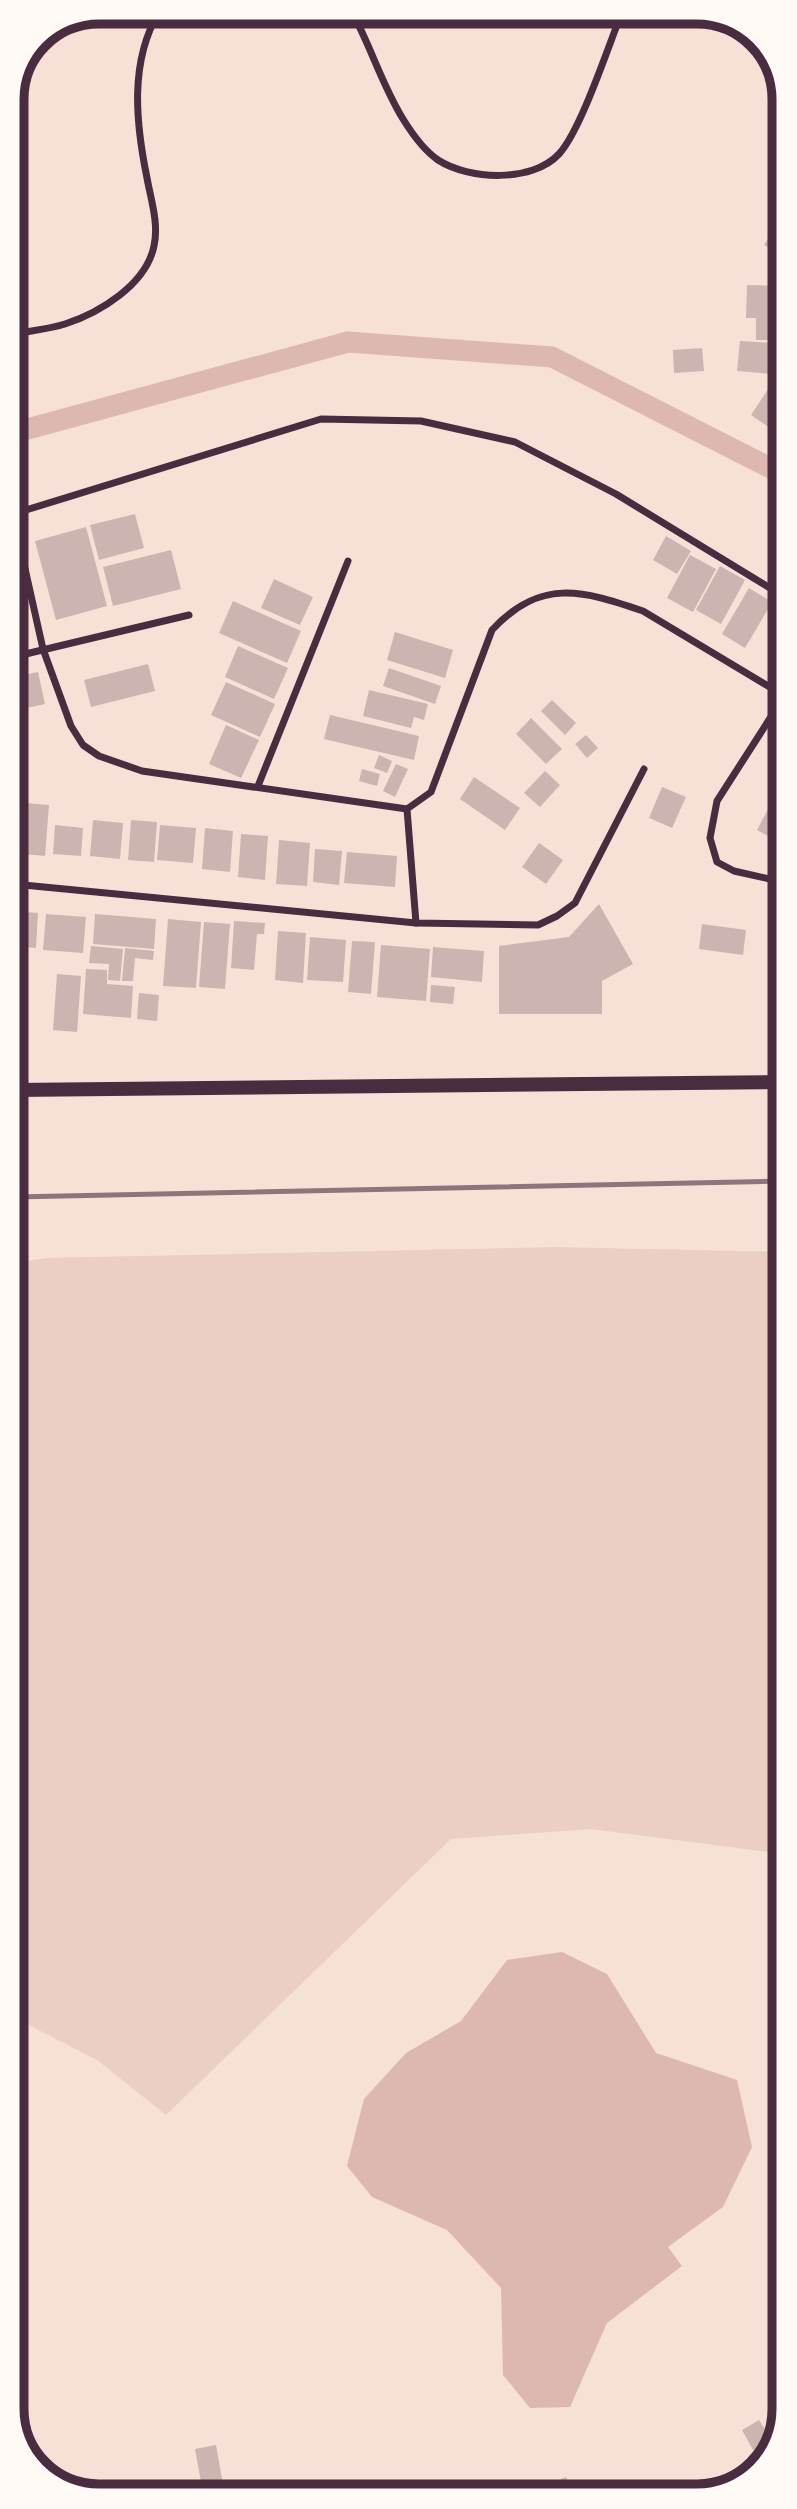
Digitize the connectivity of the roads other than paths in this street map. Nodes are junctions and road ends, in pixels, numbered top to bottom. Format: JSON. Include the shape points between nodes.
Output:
{"nodes":[{"id":1,"x":152,"y":24,"type":"edge"},
{"id":2,"x":358,"y":24,"type":"edge"},
{"id":3,"x":617,"y":25,"type":"edge"},
{"id":4,"x":24,"y":332,"type":"edge"},
{"id":5,"x":24,"y":511,"type":"edge"},
{"id":6,"x":348,"y":561,"type":"dead end"},
{"id":7,"x":24,"y":564,"type":"edge"},
{"id":8,"x":772,"y":589,"type":"edge"},
{"id":9,"x":189,"y":615,"type":"dead end"},
{"id":10,"x":43,"y":649,"type":"junction"},
{"id":11,"x":24,"y":654,"type":"edge"},
{"id":12,"x":772,"y":689,"type":"edge"},
{"id":13,"x":772,"y":714,"type":"edge"},
{"id":14,"x":644,"y":769,"type":"dead end"},
{"id":15,"x":258,"y":786,"type":"junction"},
{"id":16,"x":407,"y":809,"type":"junction"},
{"id":17,"x":772,"y":880,"type":"edge"},
{"id":18,"x":24,"y":885,"type":"edge"},
{"id":19,"x":416,"y":923,"type":"junction"},
{"id":20,"x":772,"y":1082,"type":"edge"},
{"id":21,"x":24,"y":1090,"type":"edge"}],
"edges":[{"from":1,"to":4,"type":"street","via":[[135,112],[155,215],[154,248],[139,275],[118,297],[65,324]]},
{"from":2,"to":3,"type":"street","via":[[387,89],[419,141],[437,159],[481,175],[530,171],[558,156],[572,135]]},
{"from":5,"to":8,"type":"street","via":[[321,419],[421,421],[515,442],[616,494]]},
{"from":6,"to":15,"type":"street"},
{"from":7,"to":10,"type":"street"},
{"from":9,"to":10,"type":"street"},
{"from":10,"to":11,"type":"street"},
{"from":10,"to":15,"type":"street","via":[[71,726],[83,745],[99,756],[142,771]]},
{"from":12,"to":16,"type":"street","via":[[643,611],[583,592],[545,595],[512,609],[492,630],[431,792]]},
{"from":13,"to":17,"type":"street","via":[[717,801],[710,838],[717,862]]},
{"from":14,"to":19,"type":"street","via":[[575,903],[557,916],[538,925]]},
{"from":15,"to":16,"type":"street"},
{"from":16,"to":19,"type":"street"},
{"from":18,"to":19,"type":"street"},
{"from":20,"to":21,"type":"main road"}]}
